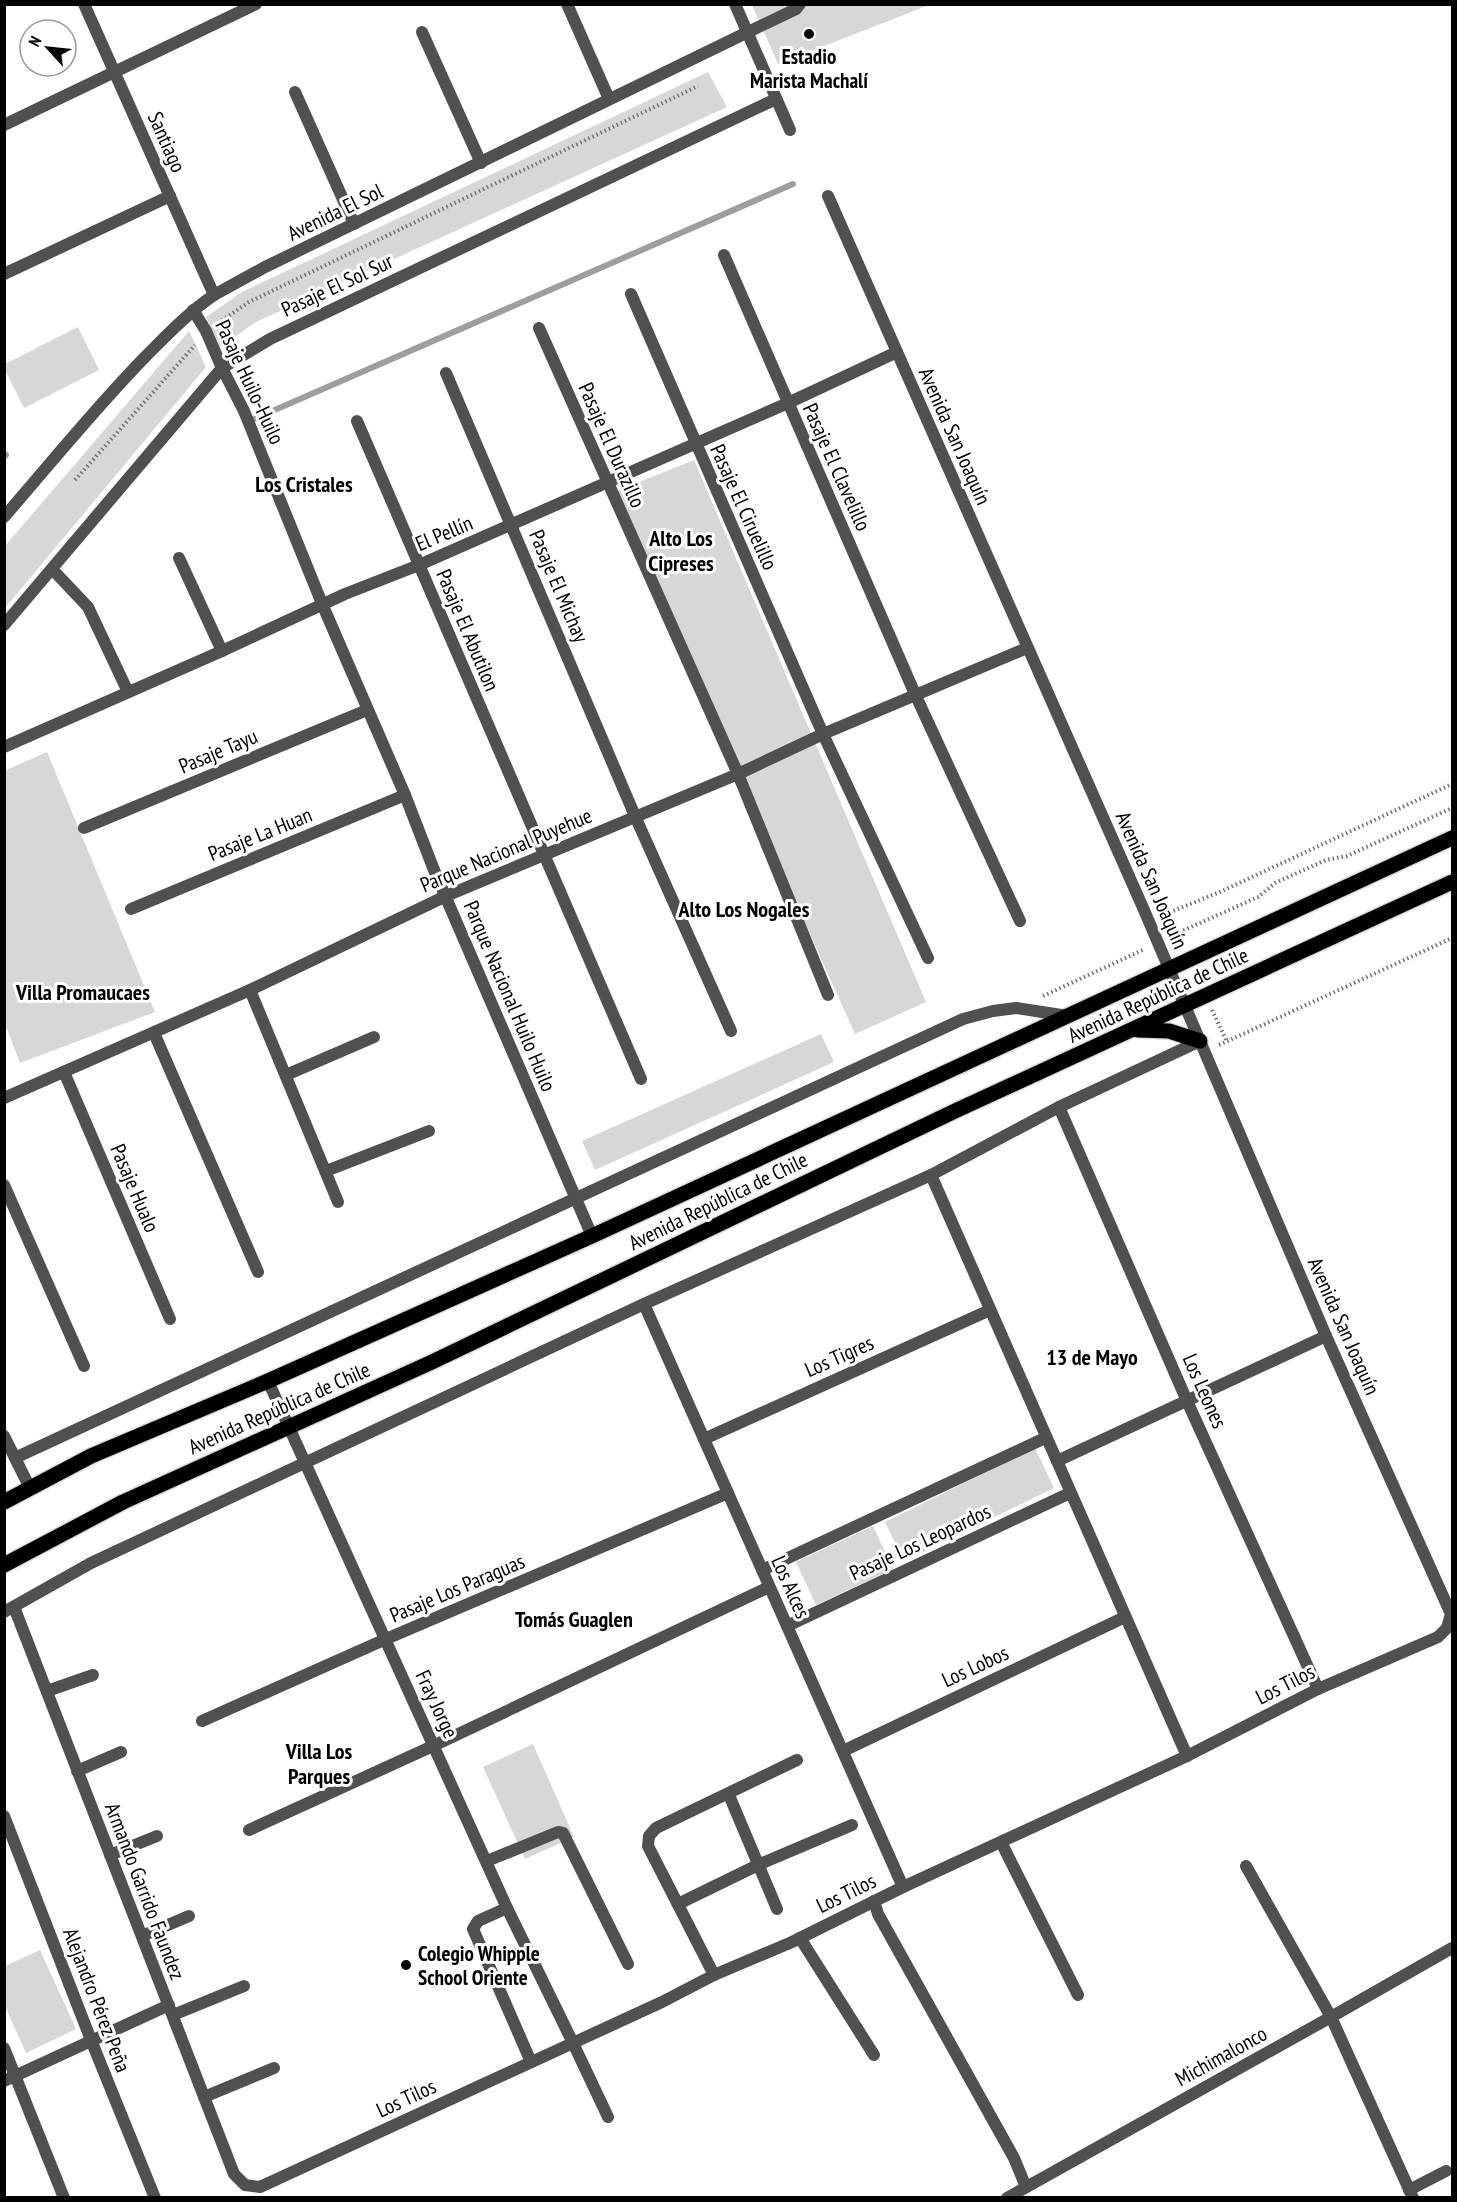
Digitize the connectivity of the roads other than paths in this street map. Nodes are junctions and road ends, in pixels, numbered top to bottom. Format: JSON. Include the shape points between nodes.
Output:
{"nodes":[{"id":1,"x":84,"y":4,"type":"edge"},
{"id":2,"x":256,"y":4,"type":"edge"},
{"id":3,"x":567,"y":4,"type":"edge"},
{"id":4,"x":735,"y":4,"type":"edge"},
{"id":5,"x":800,"y":4,"type":"edge"},
{"id":6,"x":748,"y":32,"type":"junction"},
{"id":7,"x":422,"y":33,"type":"dead end"},
{"id":8,"x":114,"y":72,"type":"junction"},
{"id":9,"x":295,"y":92,"type":"dead end"},
{"id":10,"x":609,"y":99,"type":"junction"},
{"id":11,"x":776,"y":99,"type":"junction"},
{"id":12,"x":4,"y":125,"type":"edge"},
{"id":13,"x":790,"y":130,"type":"dead end"},
{"id":14,"x":481,"y":163,"type":"junction"},
{"id":15,"x":170,"y":196,"type":"junction"},
{"id":16,"x":828,"y":196,"type":"dead end"},
{"id":17,"x":354,"y":224,"type":"junction"},
{"id":18,"x":724,"y":255,"type":"dead end"},
{"id":19,"x":4,"y":274,"type":"edge"},
{"id":20,"x":631,"y":294,"type":"dead end"},
{"id":21,"x":214,"y":295,"type":"junction"},
{"id":22,"x":193,"y":310,"type":"junction"},
{"id":23,"x":539,"y":328,"type":"dead end"},
{"id":24,"x":897,"y":352,"type":"junction"},
{"id":25,"x":222,"y":368,"type":"junction"},
{"id":26,"x":446,"y":373,"type":"dead end"},
{"id":27,"x":788,"y":403,"type":"junction"},
{"id":28,"x":357,"y":421,"type":"dead end"},
{"id":29,"x":695,"y":444,"type":"junction"},
{"id":30,"x":608,"y":482,"type":"junction"},
{"id":31,"x":4,"y":517,"type":"edge"},
{"id":32,"x":512,"y":525,"type":"junction"},
{"id":33,"x":179,"y":558,"type":"dead end"},
{"id":34,"x":419,"y":565,"type":"junction"},
{"id":35,"x":53,"y":570,"type":"junction"},
{"id":36,"x":323,"y":606,"type":"junction"},
{"id":37,"x":4,"y":625,"type":"edge"},
{"id":38,"x":1027,"y":648,"type":"junction"},
{"id":39,"x":222,"y":651,"type":"junction"},
{"id":40,"x":128,"y":692,"type":"junction"},
{"id":41,"x":915,"y":694,"type":"junction"},
{"id":42,"x":367,"y":710,"type":"junction"},
{"id":43,"x":823,"y":734,"type":"junction"},
{"id":44,"x":4,"y":747,"type":"edge"},
{"id":45,"x":738,"y":774,"type":"junction"},
{"id":46,"x":405,"y":795,"type":"junction"},
{"id":47,"x":635,"y":816,"type":"junction"},
{"id":48,"x":84,"y":828,"type":"dead end"},
{"id":49,"x":1452,"y":838,"type":"edge"},
{"id":50,"x":544,"y":855,"type":"junction"},
{"id":51,"x":1452,"y":882,"type":"edge"},
{"id":52,"x":446,"y":896,"type":"junction"},
{"id":53,"x":131,"y":909,"type":"dead end"},
{"id":54,"x":1020,"y":921,"type":"dead end"},
{"id":55,"x":928,"y":958,"type":"dead end"},
{"id":56,"x":1169,"y":969,"type":"junction"},
{"id":57,"x":250,"y":990,"type":"junction"},
{"id":58,"x":828,"y":995,"type":"dead end"},
{"id":59,"x":1184,"y":1005,"type":"junction"},
{"id":60,"x":1068,"y":1016,"type":"junction"},
{"id":61,"x":731,"y":1031,"type":"dead end"},
{"id":62,"x":154,"y":1033,"type":"junction"},
{"id":63,"x":1126,"y":1033,"type":"junction"},
{"id":64,"x":374,"y":1037,"type":"dead end"},
{"id":65,"x":1202,"y":1046,"type":"junction"},
{"id":66,"x":64,"y":1072,"type":"junction"},
{"id":67,"x":286,"y":1075,"type":"junction"},
{"id":68,"x":641,"y":1079,"type":"dead end"},
{"id":69,"x":4,"y":1098,"type":"edge"},
{"id":70,"x":1059,"y":1107,"type":"junction"},
{"id":71,"x":429,"y":1131,"type":"dead end"},
{"id":72,"x":326,"y":1171,"type":"junction"},
{"id":73,"x":930,"y":1175,"type":"junction"},
{"id":74,"x":4,"y":1185,"type":"edge"},
{"id":75,"x":576,"y":1198,"type":"junction"},
{"id":76,"x":338,"y":1202,"type":"dead end"},
{"id":77,"x":592,"y":1236,"type":"junction"},
{"id":78,"x":258,"y":1272,"type":"dead end"},
{"id":79,"x":644,"y":1304,"type":"junction"},
{"id":80,"x":990,"y":1310,"type":"junction"},
{"id":81,"x":170,"y":1319,"type":"dead end"},
{"id":82,"x":1326,"y":1336,"type":"junction"},
{"id":83,"x":84,"y":1366,"type":"dead end"},
{"id":84,"x":268,"y":1381,"type":"junction"},
{"id":85,"x":1187,"y":1401,"type":"junction"},
{"id":86,"x":289,"y":1426,"type":"junction"},
{"id":87,"x":4,"y":1436,"type":"edge"},
{"id":88,"x":1045,"y":1438,"type":"junction"},
{"id":89,"x":704,"y":1439,"type":"junction"},
{"id":90,"x":16,"y":1457,"type":"junction"},
{"id":91,"x":305,"y":1461,"type":"junction"},
{"id":92,"x":1057,"y":1461,"type":"junction"},
{"id":93,"x":30,"y":1488,"type":"junction"},
{"id":94,"x":1070,"y":1492,"type":"junction"},
{"id":95,"x":728,"y":1493,"type":"junction"},
{"id":96,"x":4,"y":1502,"type":"edge"},
{"id":97,"x":4,"y":1565,"type":"edge"},
{"id":98,"x":762,"y":1570,"type":"junction"},
{"id":99,"x":769,"y":1587,"type":"junction"},
{"id":100,"x":9,"y":1609,"type":"edge"},
{"id":101,"x":1451,"y":1614,"type":"joint"},
{"id":102,"x":1125,"y":1617,"type":"junction"},
{"id":103,"x":787,"y":1626,"type":"junction"},
{"id":104,"x":386,"y":1639,"type":"junction"},
{"id":105,"x":93,"y":1675,"type":"dead end"},
{"id":106,"x":1318,"y":1689,"type":"junction"},
{"id":107,"x":46,"y":1692,"type":"junction"},
{"id":108,"x":202,"y":1721,"type":"dead end"},
{"id":109,"x":435,"y":1745,"type":"junction"},
{"id":110,"x":843,"y":1751,"type":"junction"},
{"id":111,"x":122,"y":1752,"type":"dead end"},
{"id":112,"x":1187,"y":1756,"type":"junction"},
{"id":113,"x":797,"y":1761,"type":"dead end"},
{"id":114,"x":77,"y":1771,"type":"junction"},
{"id":115,"x":729,"y":1795,"type":"junction"},
{"id":116,"x":4,"y":1816,"type":"edge"},
{"id":117,"x":852,"y":1825,"type":"dead end"},
{"id":118,"x":249,"y":1830,"type":"dead end"},
{"id":119,"x":158,"y":1836,"type":"dead end"},
{"id":120,"x":1000,"y":1842,"type":"junction"},
{"id":121,"x":110,"y":1855,"type":"junction"},
{"id":122,"x":487,"y":1861,"type":"junction"},
{"id":123,"x":760,"y":1864,"type":"junction"},
{"id":124,"x":1246,"y":1866,"type":"dead end"},
{"id":125,"x":903,"y":1887,"type":"junction"},
{"id":126,"x":874,"y":1901,"type":"junction"},
{"id":127,"x":678,"y":1904,"type":"junction"},
{"id":128,"x":507,"y":1908,"type":"junction"},
{"id":129,"x":777,"y":1909,"type":"dead end"},
{"id":130,"x":189,"y":1916,"type":"dead end"},
{"id":131,"x":142,"y":1936,"type":"junction"},
{"id":132,"x":800,"y":1938,"type":"junction"},
{"id":133,"x":1452,"y":1948,"type":"edge"},
{"id":134,"x":628,"y":1964,"type":"dead end"},
{"id":135,"x":714,"y":1975,"type":"junction"},
{"id":136,"x":244,"y":1986,"type":"dead end"},
{"id":137,"x":1078,"y":1995,"type":"dead end"},
{"id":138,"x":171,"y":2010,"type":"junction"},
{"id":139,"x":1331,"y":2017,"type":"junction"},
{"id":140,"x":92,"y":2040,"type":"junction"},
{"id":141,"x":573,"y":2043,"type":"junction"},
{"id":142,"x":4,"y":2049,"type":"edge"},
{"id":143,"x":874,"y":2055,"type":"dead end"},
{"id":144,"x":531,"y":2062,"type":"junction"},
{"id":145,"x":274,"y":2067,"type":"dead end"},
{"id":146,"x":10,"y":2078,"type":"edge"},
{"id":147,"x":204,"y":2097,"type":"junction"},
{"id":148,"x":608,"y":2117,"type":"dead end"},
{"id":149,"x":1446,"y":2171,"type":"dead end"},
{"id":150,"x":245,"y":2185,"type":"joint"},
{"id":151,"x":1026,"y":2187,"type":"junction"},
{"id":152,"x":1411,"y":2194,"type":"edge"},
{"id":153,"x":64,"y":2198,"type":"edge"},
{"id":154,"x":155,"y":2198,"type":"edge"},
{"id":155,"x":1007,"y":2198,"type":"edge"}],
"edges":[{"from":1,"to":8,"type":"street","name":"Santiago"},
{"from":2,"to":8,"type":"street"},
{"from":3,"to":10,"type":"street"},
{"from":4,"to":6,"type":"street"},
{"from":5,"to":6,"type":"street","name":"Avenida El Sol"},
{"from":6,"to":10,"type":"street","name":"Avenida El Sol"},
{"from":6,"to":11,"type":"street"},
{"from":7,"to":14,"type":"street"},
{"from":8,"to":12,"type":"street"},
{"from":8,"to":15,"type":"street","name":"Santiago"},
{"from":9,"to":17,"type":"street"},
{"from":10,"to":14,"type":"street","name":"Avenida El Sol"},
{"from":11,"to":13,"type":"street"},
{"from":11,"to":25,"type":"street","name":"Pasaje El Sol Sur","via":[[270,339]]},
{"from":14,"to":17,"type":"street","name":"Avenida El Sol"},
{"from":15,"to":19,"type":"street"},
{"from":15,"to":21,"type":"street","name":"Santiago"},
{"from":16,"to":24,"type":"street","name":"Avenida San Joaquín"},
{"from":17,"to":21,"type":"street","name":"Avenida El Sol"},
{"from":18,"to":27,"type":"street","name":"Pasaje El Clavelillo"},
{"from":20,"to":29,"type":"street","name":"Pasaje El Ciruelillo"},
{"from":21,"to":22,"type":"street","name":"Avenida El Sol"},
{"from":22,"to":25,"type":"street","name":"Pasaje Huilo-Huilo"},
{"from":22,"to":31,"type":"street","name":"Avenida El Sol","via":[[110,394]]},
{"from":23,"to":30,"type":"street","name":"Pasaje El Durazillo"},
{"from":24,"to":27,"type":"street","name":"El Pellín"},
{"from":24,"to":38,"type":"street","name":"Avenida San Joaquín"},
{"from":25,"to":35,"type":"street","name":"Pasaje El Sol Sur"},
{"from":25,"to":36,"type":"street","name":"Pasaje Huilo-Huilo","via":[[244,411]]},
{"from":26,"to":32,"type":"street","name":"Pasaje El Michay"},
{"from":27,"to":29,"type":"street","name":"El Pellín"},
{"from":27,"to":41,"type":"street","name":"Pasaje El Clavelillo"},
{"from":28,"to":34,"type":"street","name":"Pasaje El Abutilon"},
{"from":29,"to":30,"type":"street","name":"El Pellín"},
{"from":29,"to":43,"type":"street","name":"Pasaje El Ciruelillo"},
{"from":30,"to":32,"type":"street","name":"El Pellín"},
{"from":30,"to":45,"type":"street","name":"Pasaje El Durazillo"},
{"from":32,"to":34,"type":"street","name":"El Pellín"},
{"from":32,"to":47,"type":"street","name":"Pasaje El Michay"},
{"from":33,"to":39,"type":"street"},
{"from":34,"to":36,"type":"street","name":"El Pellín"},
{"from":34,"to":50,"type":"street","name":"Pasaje El Abutilon"},
{"from":35,"to":37,"type":"street","name":"Pasaje El Sol Sur"},
{"from":35,"to":40,"type":"street","via":[[88,607]]},
{"from":36,"to":39,"type":"street","name":"El Pellín"},
{"from":36,"to":42,"type":"street","name":"Parque Nacional Huilo Huilo"},
{"from":38,"to":41,"type":"street","name":"Parque Nacional Puyehue"},
{"from":38,"to":56,"type":"street","name":"Avenida San Joaquín"},
{"from":39,"to":40,"type":"street","name":"El Pellín"},
{"from":40,"to":44,"type":"street","name":"El Pellín"},
{"from":41,"to":43,"type":"street","name":"Parque Nacional Puyehue"},
{"from":41,"to":54,"type":"street","name":"Pasaje El Clavelillo"},
{"from":42,"to":46,"type":"street","name":"Parque Nacional Huilo Huilo"},
{"from":42,"to":48,"type":"street","name":"Pasaje Tayu"},
{"from":43,"to":45,"type":"street","name":"Parque Nacional Puyehue"},
{"from":43,"to":55,"type":"street","name":"Pasaje El Ciruelillo"},
{"from":45,"to":47,"type":"street","name":"Parque Nacional Puyehue"},
{"from":45,"to":58,"type":"street","name":"Pasaje El Durazillo"},
{"from":46,"to":52,"type":"street","name":"Parque Nacional Huilo Huilo"},
{"from":46,"to":53,"type":"street","name":"Pasaje La Huan"},
{"from":47,"to":50,"type":"street","name":"Parque Nacional Puyehue"},
{"from":47,"to":61,"type":"street","name":"Pasaje El Michay"},
{"from":49,"to":56,"type":"main road","name":"Avenida República de Chile"},
{"from":50,"to":52,"type":"street","name":"Parque Nacional Puyehue"},
{"from":50,"to":68,"type":"street","name":"Pasaje El Abutilon"},
{"from":51,"to":59,"type":"main road","name":"Avenida República de Chile"},
{"from":52,"to":57,"type":"street","name":"Parque Nacional Puyehue"},
{"from":52,"to":75,"type":"street","name":"Parque Nacional Huilo Huilo"},
{"from":56,"to":59,"type":"street","name":"Avenida San Joaquín"},
{"from":56,"to":60,"type":"main road","name":"Avenida República de Chile"},
{"from":57,"to":62,"type":"street","name":"Parque Nacional Puyehue"},
{"from":57,"to":67,"type":"street"},
{"from":59,"to":63,"type":"main road","name":"Avenida República de Chile"},
{"from":59,"to":65,"type":"street","name":"Avenida San Joaquín"},
{"from":60,"to":75,"type":"street","name":"Avenida República de Chile","via":[[1016,1008],[963,1019]]},
{"from":60,"to":77,"type":"main road","name":"Avenida República de Chile"},
{"from":62,"to":66,"type":"street","name":"Parque Nacional Puyehue"},
{"from":62,"to":78,"type":"street"},
{"from":63,"to":65,"type":"main road","via":[[1169,1031]]},
{"from":63,"to":86,"type":"main road","name":"Avenida República de Chile"},
{"from":64,"to":67,"type":"street"},
{"from":65,"to":70,"type":"street"},
{"from":65,"to":82,"type":"street","name":"Avenida San Joaquín"},
{"from":66,"to":69,"type":"street","name":"Parque Nacional Puyehue"},
{"from":66,"to":81,"type":"street","name":"Pasaje Hualo"},
{"from":67,"to":72,"type":"street"},
{"from":70,"to":73,"type":"street"},
{"from":70,"to":85,"type":"street","name":"Los Leones"},
{"from":71,"to":72,"type":"street"},
{"from":72,"to":76,"type":"street"},
{"from":73,"to":79,"type":"street"},
{"from":73,"to":80,"type":"street"},
{"from":74,"to":83,"type":"street"},
{"from":75,"to":77,"type":"street","name":"Parque Nacional Huilo Huilo"},
{"from":75,"to":90,"type":"street","name":"Avenida República de Chile"},
{"from":77,"to":84,"type":"main road","name":"Avenida República de Chile"},
{"from":79,"to":89,"type":"street","name":"Los Alces"},
{"from":79,"to":91,"type":"street"},
{"from":80,"to":88,"type":"street"},
{"from":80,"to":89,"type":"street","name":"Los Tigres"},
{"from":82,"to":85,"type":"street"},
{"from":82,"to":101,"type":"street","name":"Avenida San Joaquín"},
{"from":84,"to":86,"type":"street","name":"Fray Jorge"},
{"from":84,"to":93,"type":"main road","name":"Avenida República de Chile","via":[[92,1456]]},
{"from":85,"to":92,"type":"street"},
{"from":85,"to":106,"type":"street","name":"Los Leones"},
{"from":86,"to":91,"type":"street","name":"Fray Jorge"},
{"from":86,"to":97,"type":"main road","name":"Avenida República de Chile","via":[[123,1502]]},
{"from":87,"to":90,"type":"street"},
{"from":88,"to":92,"type":"street"},
{"from":88,"to":98,"type":"street"},
{"from":89,"to":95,"type":"street","name":"Los Alces"},
{"from":90,"to":93,"type":"street"},
{"from":91,"to":100,"type":"street","via":[[91,1563]]},
{"from":91,"to":104,"type":"street","name":"Fray Jorge"},
{"from":92,"to":94,"type":"street"},
{"from":93,"to":96,"type":"main road","name":"Avenida República de Chile"},
{"from":94,"to":102,"type":"street"},
{"from":94,"to":103,"type":"street","name":"Pasaje Los Leopardos"},
{"from":95,"to":98,"type":"street","name":"Los Alces"},
{"from":95,"to":104,"type":"street","name":"Pasaje Los Paraguas"},
{"from":98,"to":99,"type":"street","name":"Los Alces"},
{"from":99,"to":103,"type":"street","name":"Los Alces"},
{"from":99,"to":109,"type":"street"},
{"from":100,"to":107,"type":"street","name":"Armando Garrido Faundez"},
{"from":101,"to":106,"type":"street","name":"Los Tilos","via":[[1447,1628],[1438,1637]]},
{"from":102,"to":110,"type":"street","name":"Los Lobos"},
{"from":102,"to":112,"type":"street"},
{"from":103,"to":110,"type":"street","name":"Los Alces"},
{"from":104,"to":108,"type":"street","name":"Pasaje Los Paraguas"},
{"from":104,"to":109,"type":"street","name":"Fray Jorge"},
{"from":105,"to":107,"type":"street"},
{"from":106,"to":112,"type":"street","name":"Los Tilos"},
{"from":107,"to":114,"type":"street","name":"Armando Garrido Faundez"},
{"from":109,"to":118,"type":"street"},
{"from":109,"to":122,"type":"street","name":"Fray Jorge"},
{"from":110,"to":125,"type":"street","name":"Los Alces"},
{"from":111,"to":114,"type":"street"},
{"from":112,"to":120,"type":"street","name":"Los Tilos"},
{"from":113,"to":115,"type":"street"},
{"from":114,"to":121,"type":"street","name":"Armando Garrido Faundez"},
{"from":115,"to":123,"type":"street"},
{"from":115,"to":127,"type":"street","via":[[656,1828],[649,1836],[648,1846]]},
{"from":116,"to":140,"type":"street","name":"Alejandro Pérez Peña"},
{"from":117,"to":123,"type":"street"},
{"from":119,"to":121,"type":"street"},
{"from":120,"to":125,"type":"street","name":"Los Tilos"},
{"from":120,"to":137,"type":"street"},
{"from":121,"to":131,"type":"street","name":"Armando Garrido Faundez"},
{"from":122,"to":128,"type":"street","name":"Fray Jorge"},
{"from":122,"to":134,"type":"street","via":[[563,1833]]},
{"from":123,"to":127,"type":"street"},
{"from":123,"to":129,"type":"street"},
{"from":124,"to":139,"type":"street"},
{"from":125,"to":126,"type":"street","name":"Los Tilos"},
{"from":126,"to":132,"type":"street","name":"Los Tilos"},
{"from":126,"to":151,"type":"street","via":[[1014,2158]]},
{"from":127,"to":135,"type":"street"},
{"from":128,"to":141,"type":"street","name":"Fray Jorge"},
{"from":128,"to":144,"type":"street","via":[[478,1921],[473,1929]]},
{"from":130,"to":131,"type":"street"},
{"from":131,"to":138,"type":"street","name":"Armando Garrido Faundez"},
{"from":132,"to":135,"type":"street","name":"Los Tilos"},
{"from":132,"to":143,"type":"street"},
{"from":133,"to":139,"type":"street","name":"Michimalonco"},
{"from":135,"to":141,"type":"street","name":"Los Tilos"},
{"from":136,"to":138,"type":"street"},
{"from":138,"to":140,"type":"street"},
{"from":138,"to":147,"type":"street","name":"Armando Garrido Faundez"},
{"from":139,"to":151,"type":"street","name":"Michimalonco"},
{"from":139,"to":152,"type":"street"},
{"from":140,"to":146,"type":"street"},
{"from":140,"to":154,"type":"street","name":"Alejandro Pérez Peña"},
{"from":141,"to":144,"type":"street","name":"Los Tilos"},
{"from":141,"to":148,"type":"street","name":"Fray Jorge"},
{"from":142,"to":146,"type":"street"},
{"from":144,"to":150,"type":"street","name":"Los Tilos","via":[[260,2187]]},
{"from":145,"to":147,"type":"street"},
{"from":146,"to":153,"type":"street"},
{"from":147,"to":150,"type":"street","name":"Armando Garrido Faundez","via":[[234,2174]]},
{"from":149,"to":152,"type":"street"},
{"from":151,"to":155,"type":"street","name":"Michimalonco"}]}
